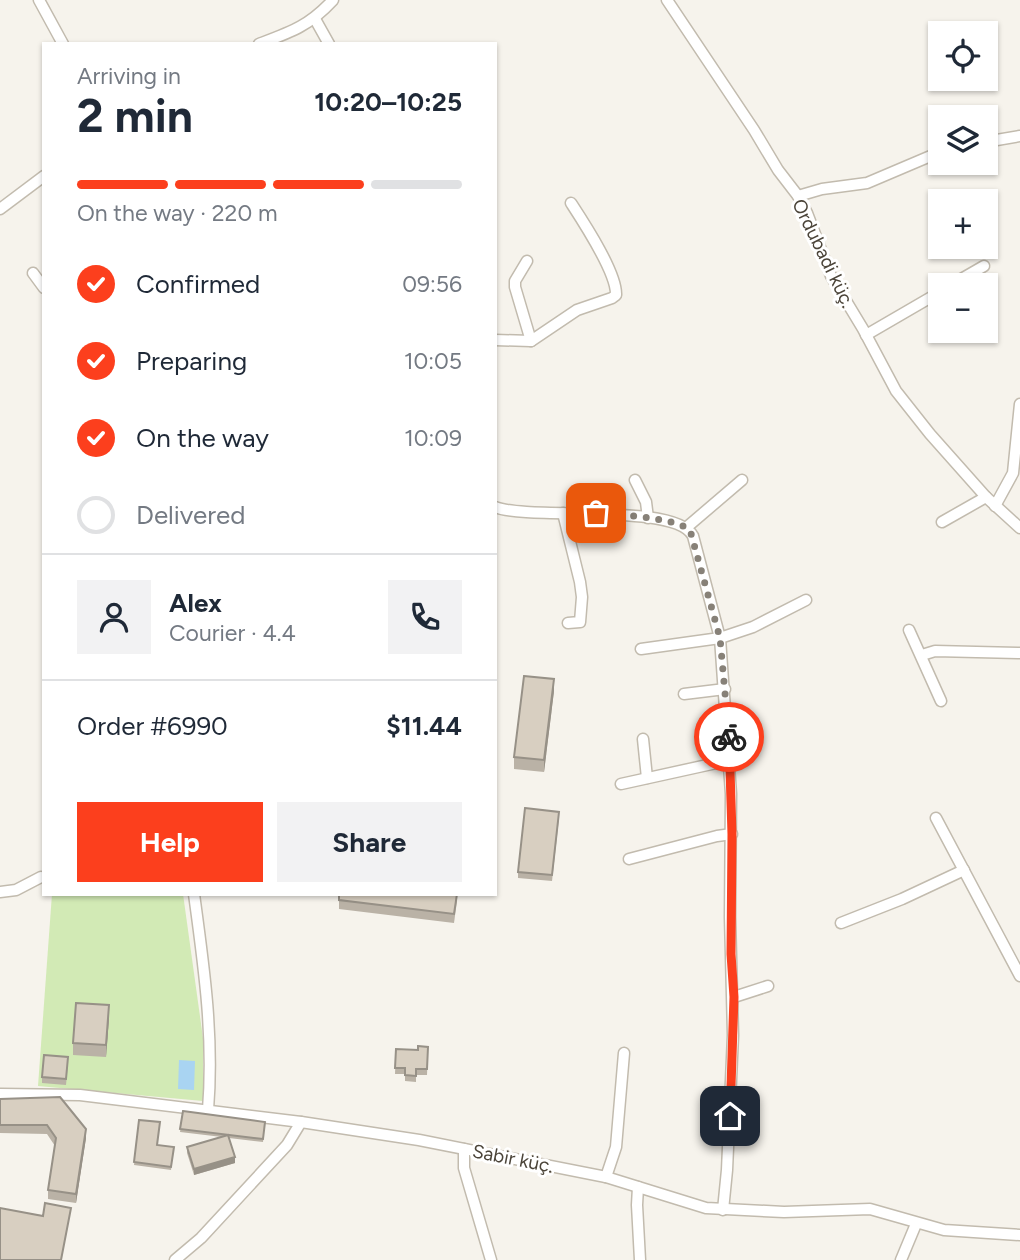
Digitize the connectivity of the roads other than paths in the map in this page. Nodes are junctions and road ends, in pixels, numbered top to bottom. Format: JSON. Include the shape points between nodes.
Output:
{"nodes":[{"id":1,"x":39,"y":0,"type":"edge"},
{"id":2,"x":333,"y":0,"type":"edge"},
{"id":3,"x":667,"y":0,"type":"edge"},
{"id":4,"x":315,"y":19,"type":"junction"},
{"id":5,"x":62,"y":42,"type":"edge"},
{"id":6,"x":265,"y":42,"type":"edge"},
{"id":7,"x":328,"y":42,"type":"edge"},
{"id":8,"x":1020,"y":136,"type":"edge"},
{"id":9,"x":998,"y":140,"type":"edge"},
{"id":10,"x":928,"y":157,"type":"edge"},
{"id":11,"x":42,"y":178,"type":"edge"},
{"id":12,"x":798,"y":196,"type":"junction"},
{"id":13,"x":571,"y":203,"type":"dead end"},
{"id":14,"x":0,"y":209,"type":"edge"},
{"id":15,"x":527,"y":261,"type":"dead end"},
{"id":16,"x":985,"y":266,"type":"dead end"},
{"id":17,"x":33,"y":273,"type":"dead end"},
{"id":18,"x":972,"y":273,"type":"edge"},
{"id":19,"x":42,"y":285,"type":"edge"},
{"id":20,"x":928,"y":299,"type":"edge"},
{"id":21,"x":866,"y":335,"type":"junction"},
{"id":22,"x":497,"y":340,"type":"edge"},
{"id":23,"x":531,"y":341,"type":"junction"},
{"id":24,"x":1020,"y":404,"type":"edge"},
{"id":25,"x":635,"y":480,"type":"dead end"},
{"id":26,"x":742,"y":481,"type":"dead end"},
{"id":27,"x":986,"y":497,"type":"junction"},
{"id":28,"x":995,"y":506,"type":"junction"},
{"id":29,"x":497,"y":507,"type":"edge"},
{"id":30,"x":563,"y":513,"type":"junction"},
{"id":31,"x":648,"y":518,"type":"junction"},
{"id":32,"x":942,"y":522,"type":"dead end"},
{"id":33,"x":687,"y":527,"type":"junction"},
{"id":34,"x":1020,"y":528,"type":"edge"},
{"id":35,"x":806,"y":600,"type":"dead end"},
{"id":36,"x":568,"y":623,"type":"dead end"},
{"id":37,"x":909,"y":630,"type":"dead end"},
{"id":38,"x":720,"y":638,"type":"junction"},
{"id":39,"x":641,"y":649,"type":"dead end"},
{"id":40,"x":1020,"y":653,"type":"edge"},
{"id":41,"x":922,"y":655,"type":"junction"},
{"id":42,"x":725,"y":689,"type":"junction"},
{"id":43,"x":684,"y":694,"type":"dead end"},
{"id":44,"x":941,"y":701,"type":"dead end"},
{"id":45,"x":643,"y":739,"type":"dead end"},
{"id":46,"x":730,"y":760,"type":"junction"},
{"id":47,"x":647,"y":778,"type":"junction"},
{"id":48,"x":621,"y":784,"type":"dead end"},
{"id":49,"x":936,"y":818,"type":"dead end"},
{"id":50,"x":732,"y":834,"type":"junction"},
{"id":51,"x":629,"y":859,"type":"dead end"},
{"id":52,"x":964,"y":870,"type":"junction"},
{"id":53,"x":41,"y":877,"type":"dead end"},
{"id":54,"x":0,"y":892,"type":"edge"},
{"id":55,"x":194,"y":896,"type":"edge"},
{"id":56,"x":841,"y":923,"type":"dead end"},
{"id":57,"x":1020,"y":976,"type":"edge"},
{"id":58,"x":768,"y":986,"type":"dead end"},
{"id":59,"x":734,"y":997,"type":"junction"},
{"id":60,"x":624,"y":1053,"type":"dead end"},
{"id":61,"x":0,"y":1094,"type":"edge"},
{"id":62,"x":208,"y":1111,"type":"junction"},
{"id":63,"x":301,"y":1122,"type":"junction"},
{"id":64,"x":464,"y":1149,"type":"junction"},
{"id":65,"x":606,"y":1177,"type":"junction"},
{"id":66,"x":638,"y":1187,"type":"junction"},
{"id":67,"x":723,"y":1210,"type":"junction"},
{"id":68,"x":916,"y":1224,"type":"junction"},
{"id":69,"x":1020,"y":1235,"type":"edge"},
{"id":70,"x":175,"y":1260,"type":"edge"},
{"id":71,"x":491,"y":1260,"type":"edge"},
{"id":72,"x":640,"y":1260,"type":"edge"},
{"id":73,"x":901,"y":1260,"type":"edge"}],
"edges":[{"from":1,"to":5,"type":"street"},
{"from":2,"to":4,"type":"street"},
{"from":3,"to":12,"type":"street","name":"Ordubadi küç."},
{"from":4,"to":6,"type":"street"},
{"from":4,"to":7,"type":"street"},
{"from":8,"to":9,"type":"street"},
{"from":10,"to":12,"type":"street","via":[[867,183]]},
{"from":11,"to":14,"type":"street"},
{"from":12,"to":21,"type":"street","name":"Ordubadi küç.","via":[[831,276]]},
{"from":13,"to":23,"type":"street","via":[[615,282],[616,295],[577,310]]},
{"from":15,"to":23,"type":"street","via":[[515,286]]},
{"from":16,"to":18,"type":"street"},
{"from":17,"to":19,"type":"street"},
{"from":20,"to":21,"type":"street"},
{"from":21,"to":27,"type":"street","name":"Ordubadi küç.","via":[[909,409]]},
{"from":22,"to":23,"type":"street"},
{"from":24,"to":28,"type":"street","via":[[1013,473]]},
{"from":25,"to":31,"type":"street"},
{"from":26,"to":33,"type":"street"},
{"from":27,"to":28,"type":"street","name":"Ordubadi küç."},
{"from":27,"to":32,"type":"street"},
{"from":28,"to":34,"type":"street","name":"Ordubadi küç."},
{"from":29,"to":30,"type":"street"},
{"from":30,"to":31,"type":"street"},
{"from":30,"to":36,"type":"street","via":[[582,597],[580,622]]},
{"from":31,"to":33,"type":"street"},
{"from":33,"to":38,"type":"street"},
{"from":35,"to":38,"type":"street"},
{"from":37,"to":41,"type":"street"},
{"from":38,"to":39,"type":"street"},
{"from":38,"to":42,"type":"street"},
{"from":40,"to":41,"type":"street","via":[[936,650]]},
{"from":41,"to":44,"type":"street"},
{"from":42,"to":43,"type":"street"},
{"from":42,"to":46,"type":"street"},
{"from":45,"to":47,"type":"street"},
{"from":46,"to":47,"type":"street"},
{"from":46,"to":50,"type":"street"},
{"from":47,"to":48,"type":"street"},
{"from":49,"to":52,"type":"street"},
{"from":50,"to":51,"type":"street"},
{"from":50,"to":59,"type":"street"},
{"from":52,"to":56,"type":"street"},
{"from":52,"to":57,"type":"street"},
{"from":53,"to":54,"type":"street","via":[[16,890]]},
{"from":55,"to":62,"type":"street","via":[[211,1021]]},
{"from":58,"to":59,"type":"street"},
{"from":59,"to":67,"type":"street"},
{"from":60,"to":65,"type":"street","via":[[616,1147]]},
{"from":61,"to":62,"type":"street","name":"Sabir küç.","via":[[64,1094]]},
{"from":62,"to":63,"type":"street","name":"Sabir küç."},
{"from":63,"to":64,"type":"street","name":"Sabir küç."},
{"from":63,"to":70,"type":"street","via":[[287,1144]]},
{"from":64,"to":65,"type":"street","name":"Sabir küç."},
{"from":64,"to":71,"type":"street","via":[[464,1168]]},
{"from":65,"to":66,"type":"street","name":"Sabir küç."},
{"from":66,"to":67,"type":"street","name":"Sabir küç.","via":[[694,1206]]},
{"from":66,"to":72,"type":"street"},
{"from":67,"to":68,"type":"street","name":"Sabir küç.","via":[[870,1209]]},
{"from":68,"to":69,"type":"street","name":"Sabir küç."},
{"from":68,"to":73,"type":"street"}]}
